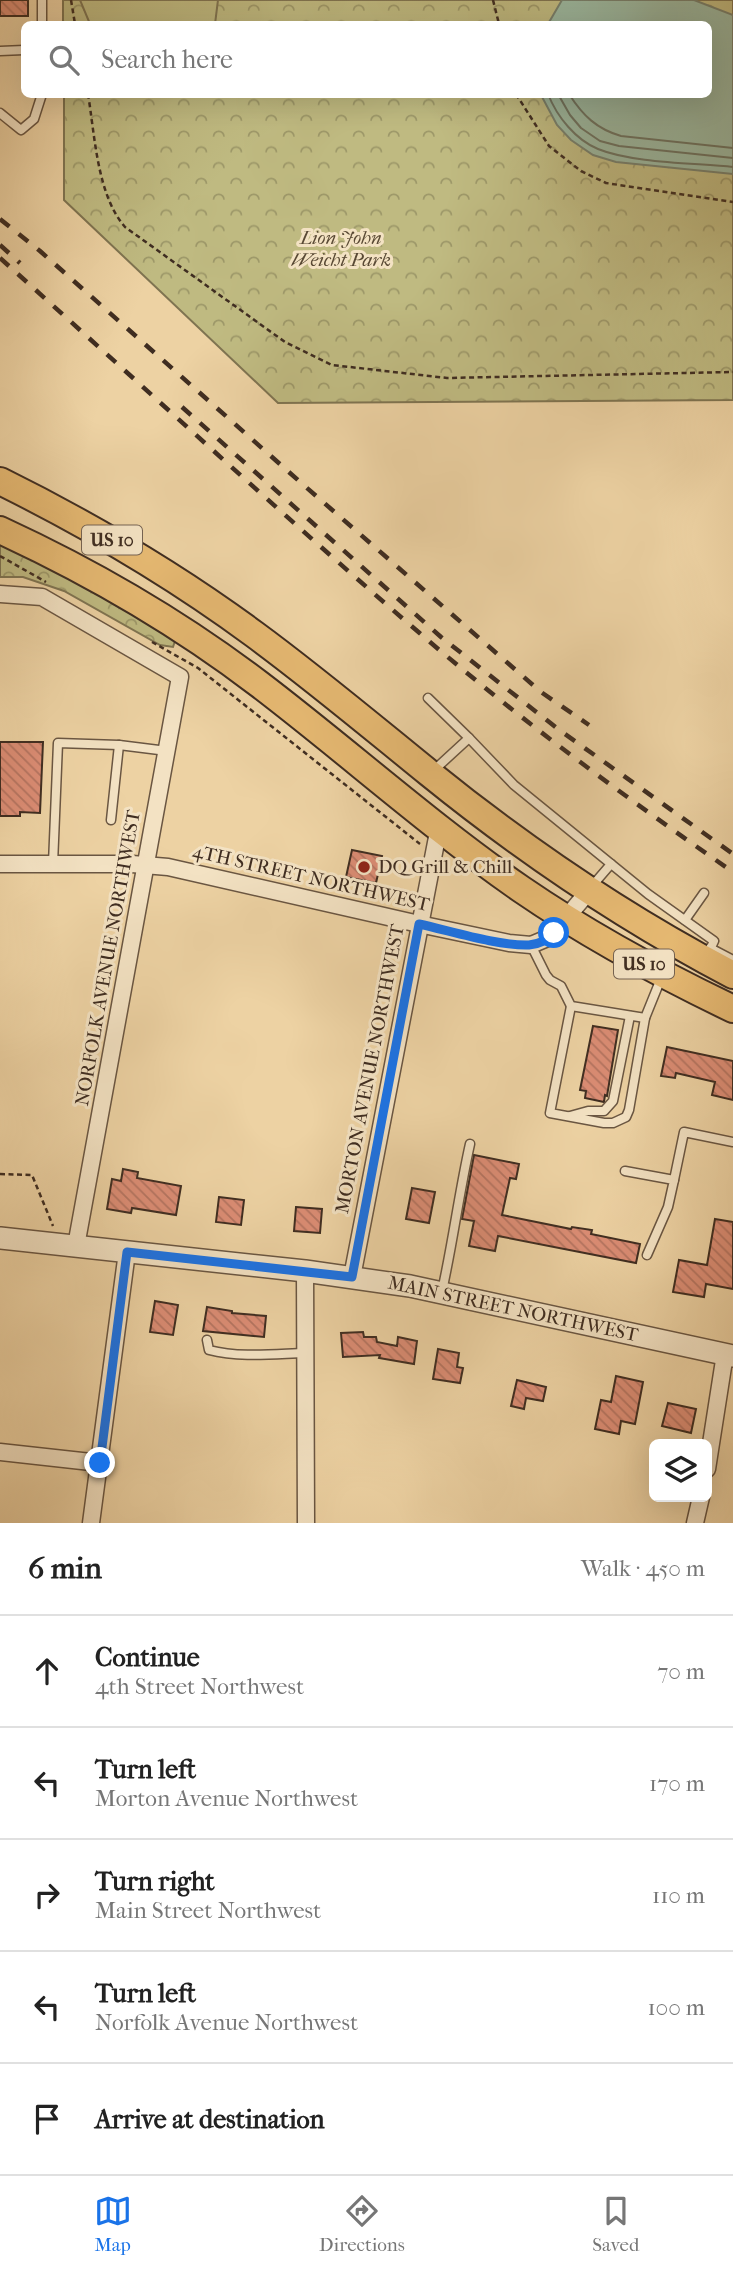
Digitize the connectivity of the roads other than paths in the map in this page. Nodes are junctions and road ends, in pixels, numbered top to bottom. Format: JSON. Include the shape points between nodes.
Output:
{"nodes":[{"id":1,"x":42,"y":0,"type":"edge"},
{"id":2,"x":42,"y":21,"type":"edge"},
{"id":3,"x":21,"y":50,"type":"edge"},
{"id":4,"x":0,"y":51,"type":"edge"},
{"id":5,"x":41,"y":98,"type":"edge"},
{"id":6,"x":0,"y":113,"type":"edge"},
{"id":7,"x":0,"y":481,"type":"edge"},
{"id":8,"x":0,"y":530,"type":"edge"},
{"id":9,"x":0,"y":594,"type":"edge"},
{"id":10,"x":428,"y":698,"type":"dead end"},
{"id":11,"x":469,"y":738,"type":"junction"},
{"id":12,"x":119,"y":745,"type":"junction"},
{"id":13,"x":167,"y":751,"type":"junction"},
{"id":14,"x":430,"y":774,"type":"junction"},
{"id":15,"x":111,"y":820,"type":"dead end"},
{"id":16,"x":429,"y":835,"type":"junction"},
{"id":17,"x":0,"y":864,"type":"edge"},
{"id":18,"x":52,"y":864,"type":"junction"},
{"id":19,"x":611,"y":864,"type":"junction"},
{"id":20,"x":148,"y":865,"type":"junction"},
{"id":21,"x":588,"y":891,"type":"junction"},
{"id":22,"x":704,"y":893,"type":"dead end"},
{"id":23,"x":654,"y":916,"type":"junction"},
{"id":24,"x":565,"y":918,"type":"junction"},
{"id":25,"x":685,"y":920,"type":"junction"},
{"id":26,"x":419,"y":924,"type":"junction"},
{"id":27,"x":531,"y":945,"type":"junction"},
{"id":28,"x":708,"y":954,"type":"junction"},
{"id":29,"x":733,"y":960,"type":"edge"},
{"id":30,"x":663,"y":974,"type":"junction"},
{"id":31,"x":733,"y":975,"type":"edge"},
{"id":32,"x":571,"y":1006,"type":"junction"},
{"id":33,"x":733,"y":1009,"type":"edge"},
{"id":34,"x":630,"y":1016,"type":"junction"},
{"id":35,"x":645,"y":1018,"type":"junction"},
{"id":36,"x":567,"y":1116,"type":"junction"},
{"id":37,"x":733,"y":1142,"type":"edge"},
{"id":38,"x":470,"y":1144,"type":"dead end"},
{"id":39,"x":625,"y":1171,"type":"dead end"},
{"id":40,"x":674,"y":1180,"type":"junction"},
{"id":41,"x":0,"y":1238,"type":"edge"},
{"id":42,"x":69,"y":1246,"type":"junction"},
{"id":43,"x":127,"y":1252,"type":"junction"},
{"id":44,"x":647,"y":1255,"type":"dead end"},
{"id":45,"x":305,"y":1271,"type":"junction"},
{"id":46,"x":352,"y":1277,"type":"junction"},
{"id":47,"x":441,"y":1293,"type":"junction"},
{"id":48,"x":207,"y":1340,"type":"dead end"},
{"id":49,"x":305,"y":1353,"type":"junction"},
{"id":50,"x":729,"y":1355,"type":"edge"},
{"id":51,"x":712,"y":1443,"type":"edge"},
{"id":52,"x":0,"y":1452,"type":"edge"},
{"id":53,"x":100,"y":1463,"type":"junction"},
{"id":54,"x":700,"y":1502,"type":"edge"},
{"id":55,"x":91,"y":1523,"type":"edge"},
{"id":56,"x":306,"y":1523,"type":"edge"},
{"id":57,"x":695,"y":1523,"type":"edge"}],
"edges":[{"from":1,"to":2,"type":"lane"},
{"from":3,"to":4,"type":"lane"},
{"from":5,"to":6,"type":"lane","via":[[34,119],[21,130]]},
{"from":7,"to":14,"type":"highway","number":"US 10","via":[[74,518],[200,595],[288,659]]},
{"from":8,"to":16,"type":"highway","number":"US 10","via":[[120,591],[259,684]]},
{"from":9,"to":13,"type":"street","name":"NORFOLK AVENUE NORTHWEST","via":[[42,597],[180,677]]},
{"from":10,"to":11,"type":"lane"},
{"from":11,"to":14,"type":"lane"},
{"from":11,"to":19,"type":"lane","via":[[514,785]]},
{"from":12,"to":13,"type":"lane"},
{"from":12,"to":15,"type":"lane"},
{"from":12,"to":18,"type":"lane","via":[[58,743]]},
{"from":13,"to":20,"type":"street","name":"NORFOLK AVENUE NORTHWEST"},
{"from":14,"to":21,"type":"highway","number":"US 10"},
{"from":16,"to":24,"type":"highway","number":"US 10","via":[[499,873]]},
{"from":16,"to":26,"type":"street","name":"MORTON AVENUE NORTHWEST"},
{"from":17,"to":18,"type":"street","name":"4TH STREET NORTHWEST"},
{"from":18,"to":20,"type":"street","name":"4TH STREET NORTHWEST"},
{"from":19,"to":21,"type":"lane"},
{"from":19,"to":23,"type":"lane"},
{"from":20,"to":26,"type":"street","name":"4TH STREET NORTHWEST"},
{"from":20,"to":42,"type":"street","name":"NORFOLK AVENUE NORTHWEST"},
{"from":21,"to":23,"type":"highway","number":"US 10"},
{"from":21,"to":24,"type":"street"},
{"from":22,"to":25,"type":"lane"},
{"from":23,"to":25,"type":"lane"},
{"from":23,"to":28,"type":"highway","number":"US 10"},
{"from":24,"to":27,"type":"street","via":[[550,937]]},
{"from":24,"to":30,"type":"highway","number":"US 10"},
{"from":25,"to":28,"type":"lane","via":[[714,941]]},
{"from":26,"to":27,"type":"street","name":"4TH STREET NORTHWEST"},
{"from":26,"to":46,"type":"street","name":"MORTON AVENUE NORTHWEST"},
{"from":27,"to":32,"type":"lane","via":[[546,975],[561,986]]},
{"from":28,"to":29,"type":"lane"},
{"from":28,"to":31,"type":"highway","number":"US 10"},
{"from":30,"to":33,"type":"highway","number":"US 10"},
{"from":30,"to":35,"type":"lane"},
{"from":32,"to":34,"type":"lane"},
{"from":32,"to":36,"type":"lane","via":[[550,1113]]},
{"from":34,"to":35,"type":"lane"},
{"from":34,"to":36,"type":"lane","via":[[610,1106],[604,1111]]},
{"from":35,"to":36,"type":"lane","via":[[626,1117],[604,1124]]},
{"from":37,"to":40,"type":"lane","via":[[684,1132]]},
{"from":38,"to":47,"type":"lane"},
{"from":39,"to":40,"type":"lane"},
{"from":40,"to":44,"type":"lane","via":[[668,1207]]},
{"from":41,"to":42,"type":"street","name":"MAIN STREET NORTHWEST"},
{"from":42,"to":43,"type":"street","name":"MAIN STREET NORTHWEST"},
{"from":43,"to":45,"type":"street","name":"MAIN STREET NORTHWEST"},
{"from":43,"to":53,"type":"street"},
{"from":45,"to":46,"type":"street","name":"MAIN STREET NORTHWEST"},
{"from":45,"to":49,"type":"street"},
{"from":46,"to":47,"type":"street","name":"MAIN STREET NORTHWEST"},
{"from":47,"to":50,"type":"street","name":"MAIN STREET NORTHWEST"},
{"from":48,"to":49,"type":"lane","via":[[209,1350],[223,1353]]},
{"from":49,"to":56,"type":"street"},
{"from":50,"to":51,"type":"street"},
{"from":52,"to":53,"type":"street"},
{"from":53,"to":55,"type":"street"},
{"from":54,"to":57,"type":"street"}]}
